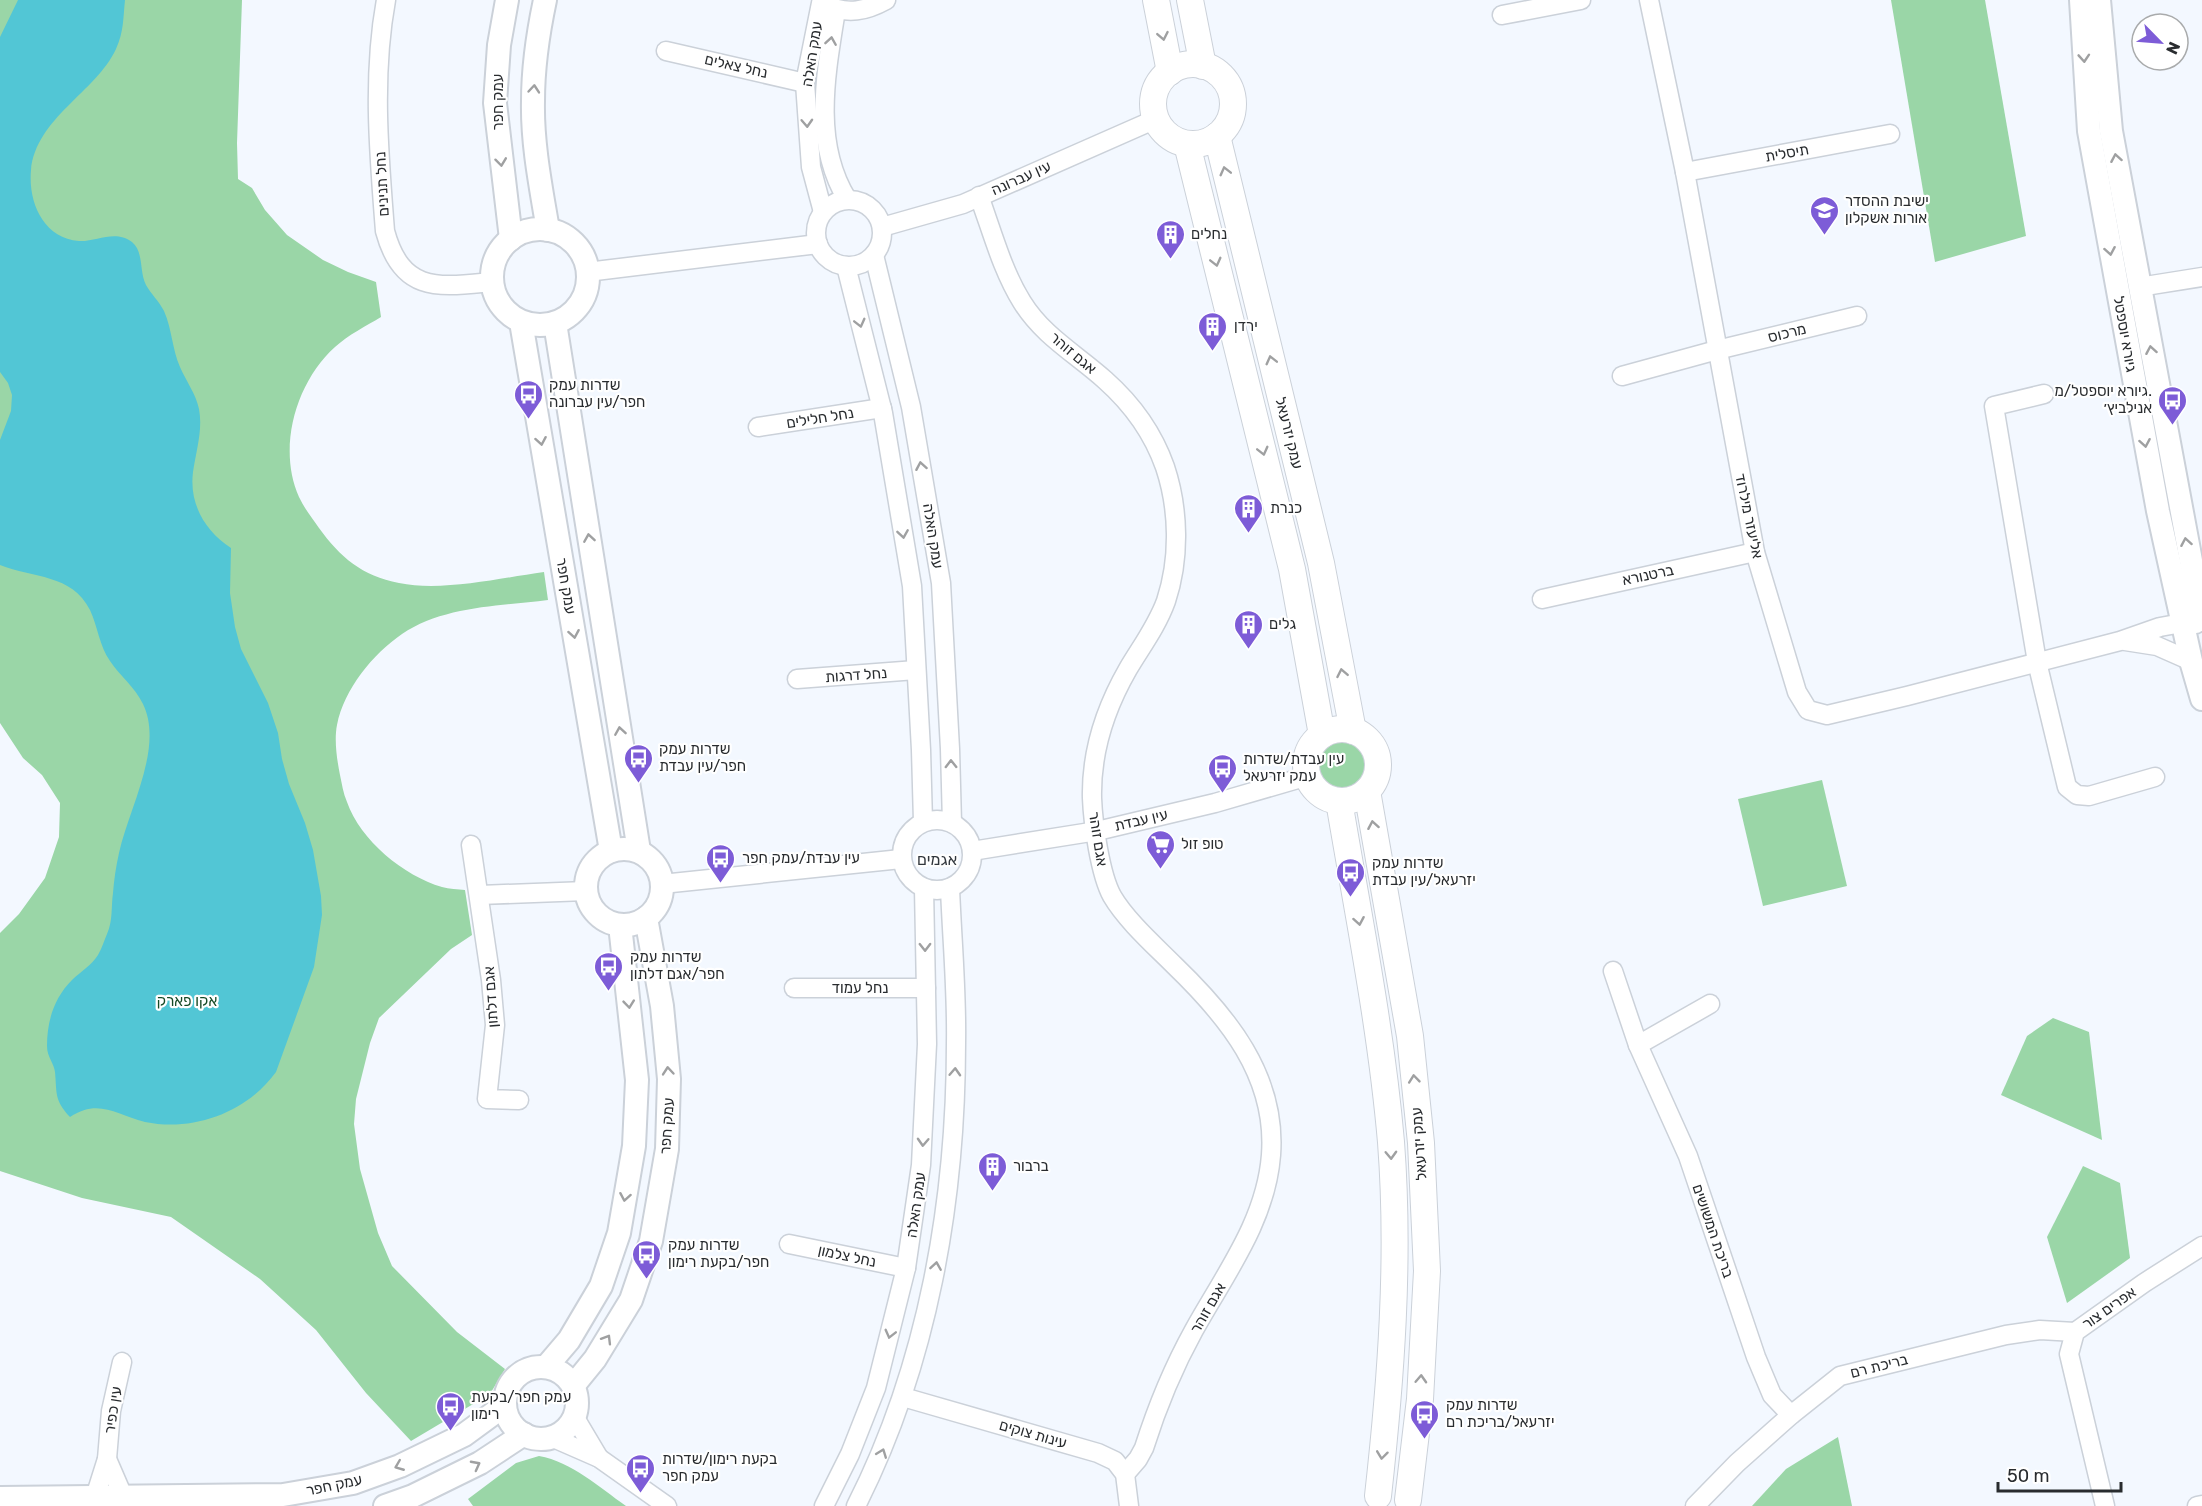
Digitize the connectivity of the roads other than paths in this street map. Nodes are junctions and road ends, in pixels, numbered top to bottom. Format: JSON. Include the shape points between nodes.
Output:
{"nodes":[{"id":1,"x":386,"y":0,"type":"edge"},
{"id":2,"x":507,"y":0,"type":"edge"},
{"id":3,"x":545,"y":0,"type":"edge"},
{"id":4,"x":886,"y":0,"type":"edge"},
{"id":5,"x":1156,"y":0,"type":"edge"},
{"id":6,"x":1190,"y":0,"type":"edge"},
{"id":7,"x":1581,"y":0,"type":"edge"},
{"id":8,"x":1649,"y":0,"type":"edge"},
{"id":9,"x":2081,"y":0,"type":"edge"},
{"id":10,"x":2098,"y":0,"type":"edge"},
{"id":11,"x":825,"y":4,"type":"edge"},
{"id":12,"x":1502,"y":15,"type":"dead end"},
{"id":13,"x":666,"y":51,"type":"dead end"},
{"id":14,"x":1203,"y":66,"type":"junction"},
{"id":15,"x":1170,"y":72,"type":"junction"},
{"id":16,"x":805,"y":83,"type":"junction"},
{"id":17,"x":1156,"y":118,"type":"junction"},
{"id":18,"x":1890,"y":134,"type":"dead end"},
{"id":19,"x":1217,"y":136,"type":"junction"},
{"id":20,"x":1187,"y":144,"type":"junction"},
{"id":21,"x":1685,"y":172,"type":"junction"},
{"id":22,"x":979,"y":196,"type":"junction"},
{"id":23,"x":847,"y":200,"type":"junction"},
{"id":24,"x":824,"y":212,"type":"junction"},
{"id":25,"x":882,"y":227,"type":"junction"},
{"id":26,"x":548,"y":230,"type":"junction"},
{"id":27,"x":511,"y":239,"type":"junction"},
{"id":28,"x":818,"y":244,"type":"junction"},
{"id":29,"x":874,"y":255,"type":"junction"},
{"id":30,"x":846,"y":266,"type":"junction"},
{"id":31,"x":587,"y":272,"type":"junction"},
{"id":32,"x":2202,"y":277,"type":"edge"},
{"id":33,"x":492,"y":282,"type":"junction"},
{"id":34,"x":2139,"y":286,"type":"junction"},
{"id":35,"x":1857,"y":316,"type":"dead end"},
{"id":36,"x":521,"y":321,"type":"junction"},
{"id":37,"x":555,"y":323,"type":"junction"},
{"id":38,"x":1717,"y":350,"type":"junction"},
{"id":39,"x":1622,"y":376,"type":"dead end"},
{"id":40,"x":2044,"y":394,"type":"dead end"},
{"id":41,"x":882,"y":408,"type":"junction"},
{"id":42,"x":758,"y":427,"type":"dead end"},
{"id":43,"x":1755,"y":552,"type":"junction"},
{"id":44,"x":1542,"y":599,"type":"dead end"},
{"id":45,"x":2195,"y":623,"type":"edge"},
{"id":46,"x":2120,"y":641,"type":"junction"},
{"id":47,"x":2191,"y":661,"type":"junction"},
{"id":48,"x":2037,"y":662,"type":"junction"},
{"id":49,"x":916,"y":670,"type":"junction"},
{"id":50,"x":796,"y":679,"type":"dead end"},
{"id":51,"x":2202,"y":699,"type":"edge"},
{"id":52,"x":1353,"y":731,"type":"junction"},
{"id":53,"x":1322,"y":735,"type":"junction"},
{"id":54,"x":1308,"y":776,"type":"junction"},
{"id":55,"x":2155,"y":777,"type":"dead end"},
{"id":56,"x":1367,"y":790,"type":"junction"},
{"id":57,"x":1339,"y":801,"type":"junction"},
{"id":58,"x":923,"y":822,"type":"junction"},
{"id":59,"x":952,"y":823,"type":"junction"},
{"id":60,"x":1096,"y":831,"type":"junction"},
{"id":61,"x":471,"y":845,"type":"dead end"},
{"id":62,"x":611,"y":851,"type":"junction"},
{"id":63,"x":639,"y":851,"type":"junction"},
{"id":64,"x":972,"y":851,"type":"junction"},
{"id":65,"x":901,"y":859,"type":"junction"},
{"id":66,"x":662,"y":884,"type":"junction"},
{"id":67,"x":924,"y":888,"type":"junction"},
{"id":68,"x":950,"y":888,"type":"junction"},
{"id":69,"x":586,"y":891,"type":"junction"},
{"id":70,"x":480,"y":895,"type":"junction"},
{"id":71,"x":646,"y":918,"type":"junction"},
{"id":72,"x":620,"y":925,"type":"junction"},
{"id":73,"x":1614,"y":971,"type":"dead end"},
{"id":74,"x":794,"y":988,"type":"dead end"},
{"id":75,"x":926,"y":988,"type":"junction"},
{"id":76,"x":1710,"y":1004,"type":"dead end"},
{"id":77,"x":1638,"y":1045,"type":"junction"},
{"id":78,"x":519,"y":1100,"type":"dead end"},
{"id":79,"x":789,"y":1244,"type":"dead end"},
{"id":80,"x":2202,"y":1246,"type":"edge"},
{"id":81,"x":906,"y":1269,"type":"junction"},
{"id":82,"x":2075,"y":1332,"type":"junction"},
{"id":83,"x":122,"y":1362,"type":"dead end"},
{"id":84,"x":546,"y":1367,"type":"junction"},
{"id":85,"x":573,"y":1386,"type":"junction"},
{"id":86,"x":903,"y":1397,"type":"junction"},
{"id":87,"x":505,"y":1406,"type":"junction"},
{"id":88,"x":1791,"y":1415,"type":"junction"},
{"id":89,"x":574,"y":1416,"type":"junction"},
{"id":90,"x":524,"y":1434,"type":"junction"},
{"id":91,"x":551,"y":1437,"type":"junction"},
{"id":92,"x":599,"y":1458,"type":"junction"},
{"id":93,"x":107,"y":1459,"type":"junction"},
{"id":94,"x":1125,"y":1474,"type":"junction"},
{"id":95,"x":95,"y":1497,"type":"junction"},
{"id":96,"x":123,"y":1497,"type":"junction"},
{"id":97,"x":0,"y":1498,"type":"edge"},
{"id":98,"x":1369,"y":1501,"type":"edge"},
{"id":99,"x":1412,"y":1503,"type":"edge"},
{"id":100,"x":2202,"y":1505,"type":"edge"},
{"id":101,"x":385,"y":1506,"type":"edge"},
{"id":102,"x":667,"y":1506,"type":"edge"},
{"id":103,"x":824,"y":1506,"type":"edge"},
{"id":104,"x":856,"y":1506,"type":"edge"},
{"id":105,"x":1129,"y":1506,"type":"edge"},
{"id":106,"x":1695,"y":1506,"type":"edge"},
{"id":107,"x":2105,"y":1506,"type":"edge"},
{"id":108,"x":2197,"y":1506,"type":"edge"}],
"edges":[{"from":1,"to":33,"type":"street","name":"נחל תנינים","via":[[378,109],[385,231],[390,249],[412,276],[427,283],[449,286]]},
{"from":2,"to":27,"type":"street","name":"עמק חפר","one_way":true,"via":[[495,102]]},
{"from":26,"to":3,"type":"street","one_way":true,"via":[[532,102]]},
{"from":4,"to":11,"type":"street","via":[[851,12]]},
{"from":5,"to":15,"type":"main road","one_way":true},
{"from":6,"to":14,"type":"main road"},
{"from":7,"to":12,"type":"street"},
{"from":8,"to":21,"type":"street","name":"אליעזר מילרוד"},
{"from":9,"to":45,"type":"street","name":"גיורא יוספטל","one_way":true,"via":[[2089,131],[2158,511]]},
{"from":34,"to":10,"type":"street","name":"גיורא יוספטל","one_way":true,"via":[[2111,131]]},
{"from":11,"to":16,"type":"street","name":"עמק האלה"},
{"from":23,"to":11,"type":"street","name":"עמק האלה","one_way":true,"via":[[836,182],[830,160],[824,90]]},
{"from":13,"to":16,"type":"street","name":"נחל צאלים"},
{"from":14,"to":15,"type":"main road","via":[[1182,66]]},
{"from":14,"to":19,"type":"main road","via":[[1222,77],[1232,97],[1230,119]]},
{"from":15,"to":17,"type":"main road","via":[[1162,79],[1154,98]]},
{"from":16,"to":24,"type":"street","name":"עמק האלה","one_way":true,"via":[[811,167]]},
{"from":17,"to":20,"type":"main road","via":[[1168,136]]},
{"from":17,"to":22,"type":"street","name":"עין עברונה"},
{"from":18,"to":21,"type":"street","name":"תיסלית"},
{"from":19,"to":20,"type":"main road"},
{"from":52,"to":19,"type":"main road","name":"עמק יזרעאל","one_way":true,"via":[[1321,563]]},
{"from":20,"to":53,"type":"main road","name":"עמק יזרעאל","one_way":true,"via":[[1292,569]]},
{"from":21,"to":38,"type":"street","name":"אליעזר מילרוד"},
{"from":22,"to":25,"type":"street","name":"עין עברונה"},
{"from":22,"to":60,"type":"street","name":"אגם זוהר","via":[[1022,303],[1064,349],[1130,406],[1149,431],[1165,468],[1173,501],[1175,547],[1165,602],[1110,703],[1098,742],[1092,801]]},
{"from":23,"to":24,"type":"street","via":[[832,204]]},
{"from":23,"to":25,"type":"street","via":[[872,209]]},
{"from":24,"to":28,"type":"street","via":[[817,225]]},
{"from":25,"to":29,"type":"street","via":[[881,242]]},
{"from":26,"to":27,"type":"street","via":[[522,233]]},
{"from":26,"to":31,"type":"street","via":[[570,240],[585,260]]},
{"from":27,"to":33,"type":"street","via":[[493,266]]},
{"from":28,"to":30,"type":"street","via":[[829,259]]},
{"from":28,"to":31,"type":"street"},
{"from":29,"to":30,"type":"street"},
{"from":59,"to":29,"type":"street","name":"עמק האלה","one_way":true,"via":[[941,583],[911,407]]},
{"from":30,"to":41,"type":"street","name":"עמק האלה","one_way":true},
{"from":31,"to":37,"type":"street","via":[[587,288],[580,303]]},
{"from":32,"to":34,"type":"street"},
{"from":33,"to":36,"type":"street","via":[[501,306]]},
{"from":45,"to":34,"type":"street","name":"גיורא יוספטל","one_way":true},
{"from":35,"to":38,"type":"street","name":"מרכוס"},
{"from":36,"to":37,"type":"street","via":[[532,325]]},
{"from":36,"to":62,"type":"street","name":"עמק חפר","one_way":true},
{"from":63,"to":37,"type":"street","name":"עמק חפר","one_way":true},
{"from":38,"to":39,"type":"street","name":"מרכוס"},
{"from":38,"to":43,"type":"street","name":"אליעזר מילרוד"},
{"from":40,"to":48,"type":"street","via":[[1994,406]]},
{"from":41,"to":42,"type":"street","name":"נחל חלילים"},
{"from":41,"to":49,"type":"street","name":"עמק האלה","one_way":true,"via":[[912,586]]},
{"from":43,"to":44,"type":"street","name":"ברטנורא"},
{"from":43,"to":48,"type":"street","name":"אליעזר מילרוד","via":[[1797,692],[1808,710],[1827,715]]},
{"from":45,"to":46,"type":"street","name":"אליעזר מילרוד","via":[[2160,627]]},
{"from":45,"to":47,"type":"street","name":"גיורא יוספטל"},
{"from":46,"to":47,"type":"street","name":"אליעזר מילרוד","via":[[2157,646]]},
{"from":46,"to":48,"type":"street","name":"אליעזר מילרוד"},
{"from":47,"to":51,"type":"street","name":"גיורא יוספטל"},
{"from":48,"to":55,"type":"street","via":[[2067,787],[2077,795],[2089,796]]},
{"from":49,"to":50,"type":"street","name":"נחל דרגות"},
{"from":49,"to":58,"type":"street","name":"עמק האלה"},
{"from":52,"to":53,"type":"main road","via":[[1334,730]]},
{"from":52,"to":56,"type":"main road","via":[[1371,744],[1377,759],[1376,776]]},
{"from":53,"to":54,"type":"main road","via":[[1308,753]]},
{"from":54,"to":57,"type":"main road","via":[[1320,793]]},
{"from":54,"to":60,"type":"street","name":"עין עבדת"},
{"from":56,"to":57,"type":"main road","via":[[1357,798]]},
{"from":99,"to":56,"type":"main road","name":"עמק יזרעאל","one_way":true,"via":[[1427,1270],[1420,1143],[1410,1036]]},
{"from":57,"to":98,"type":"main road","name":"עמק יזרעאל","one_way":true,"via":[[1380,1041],[1391,1144],[1394,1272],[1389,1398]]},
{"from":58,"to":59,"type":"street"},
{"from":58,"to":65,"type":"street","via":[[909,833]]},
{"from":59,"to":64,"type":"street","via":[[968,837]]},
{"from":60,"to":64,"type":"street","name":"עין עבדת"},
{"from":60,"to":94,"type":"street","name":"אגם זוהר","via":[[1102,868],[1112,896],[1132,922],[1222,1014],[1245,1047],[1261,1083],[1269,1115],[1271,1153],[1255,1221],[1174,1369],[1144,1448]]},
{"from":61,"to":70,"type":"street","name":"אגם דלתון"},
{"from":62,"to":63,"type":"street"},
{"from":62,"to":69,"type":"street","via":[[602,855],[589,871]]},
{"from":63,"to":66,"type":"street","via":[[655,864]]},
{"from":64,"to":68,"type":"street","via":[[967,873]]},
{"from":65,"to":66,"type":"street"},
{"from":65,"to":67,"type":"street","via":[[908,877]]},
{"from":66,"to":71,"type":"street","via":[[658,904]]},
{"from":67,"to":68,"type":"street"},
{"from":67,"to":75,"type":"street","name":"עמק האלה","one_way":true},
{"from":86,"to":68,"type":"street","name":"עמק האלה","one_way":true,"via":[[935,1274],[950,1167],[957,1044]]},
{"from":69,"to":70,"type":"street"},
{"from":69,"to":72,"type":"street","via":[[594,910]]},
{"from":70,"to":78,"type":"street","name":"אגם דלתון","via":[[495,1025],[488,1099]]},
{"from":71,"to":72,"type":"street"},
{"from":85,"to":71,"type":"street","name":"עמק חפר","one_way":true,"via":[[595,1359],[631,1300],[651,1241],[667,1149],[669,1079],[662,1006]]},
{"from":72,"to":84,"type":"street","name":"עמק חפר","one_way":true,"via":[[637,1080],[634,1146],[619,1233],[601,1286],[569,1340]]},
{"from":73,"to":77,"type":"street","name":"בריכת המשושים"},
{"from":74,"to":75,"type":"street","name":"נחל עמוד"},
{"from":75,"to":81,"type":"street","name":"עמק האלה","one_way":true,"via":[[921,1164]]},
{"from":76,"to":77,"type":"street"},
{"from":77,"to":88,"type":"street","name":"בריכת המשושים","via":[[1688,1156],[1756,1357],[1772,1395]]},
{"from":79,"to":81,"type":"street","name":"נחל צלמון"},
{"from":80,"to":82,"type":"street","name":"אפרים צור"},
{"from":81,"to":103,"type":"street","name":"עמק האלה","one_way":true,"via":[[876,1388]]},
{"from":82,"to":88,"type":"street","name":"בריכת רם","via":[[2040,1330],[2006,1335],[1840,1376]]},
{"from":82,"to":107,"type":"street","name":"אפרים צור","via":[[2069,1354]]},
{"from":83,"to":93,"type":"street","name":"עין כפיר","via":[[111,1411]]},
{"from":84,"to":85,"type":"street","via":[[566,1377]]},
{"from":84,"to":87,"type":"street","via":[[516,1376]]},
{"from":85,"to":89,"type":"street"},
{"from":86,"to":94,"type":"street","name":"עינות צוקים","via":[[1098,1453],[1115,1461]]},
{"from":104,"to":86,"type":"street","name":"עמק האלה","one_way":true,"via":[[877,1466]]},
{"from":87,"to":90,"type":"street","via":[[514,1427]]},
{"from":87,"to":96,"type":"street","name":"עמק חפר","one_way":true,"via":[[464,1435],[400,1466],[353,1483],[283,1495]]},
{"from":88,"to":106,"type":"street","name":"בריכת רם"},
{"from":89,"to":91,"type":"street","via":[[562,1432]]},
{"from":89,"to":92,"type":"street"},
{"from":90,"to":91,"type":"street"},
{"from":101,"to":90,"type":"street","one_way":true,"via":[[480,1463]]},
{"from":91,"to":92,"type":"street"},
{"from":92,"to":102,"type":"street"},
{"from":93,"to":95,"type":"street","name":"עין כפיר"},
{"from":93,"to":96,"type":"street","name":"עין כפיר"},
{"from":94,"to":105,"type":"street"},
{"from":95,"to":96,"type":"street","name":"עמק חפר"},
{"from":95,"to":97,"type":"street","name":"עמק חפר"},
{"from":98,"to":99,"type":"main road","via":[[1393,1495]]},
{"from":100,"to":108,"type":"street"}]}
